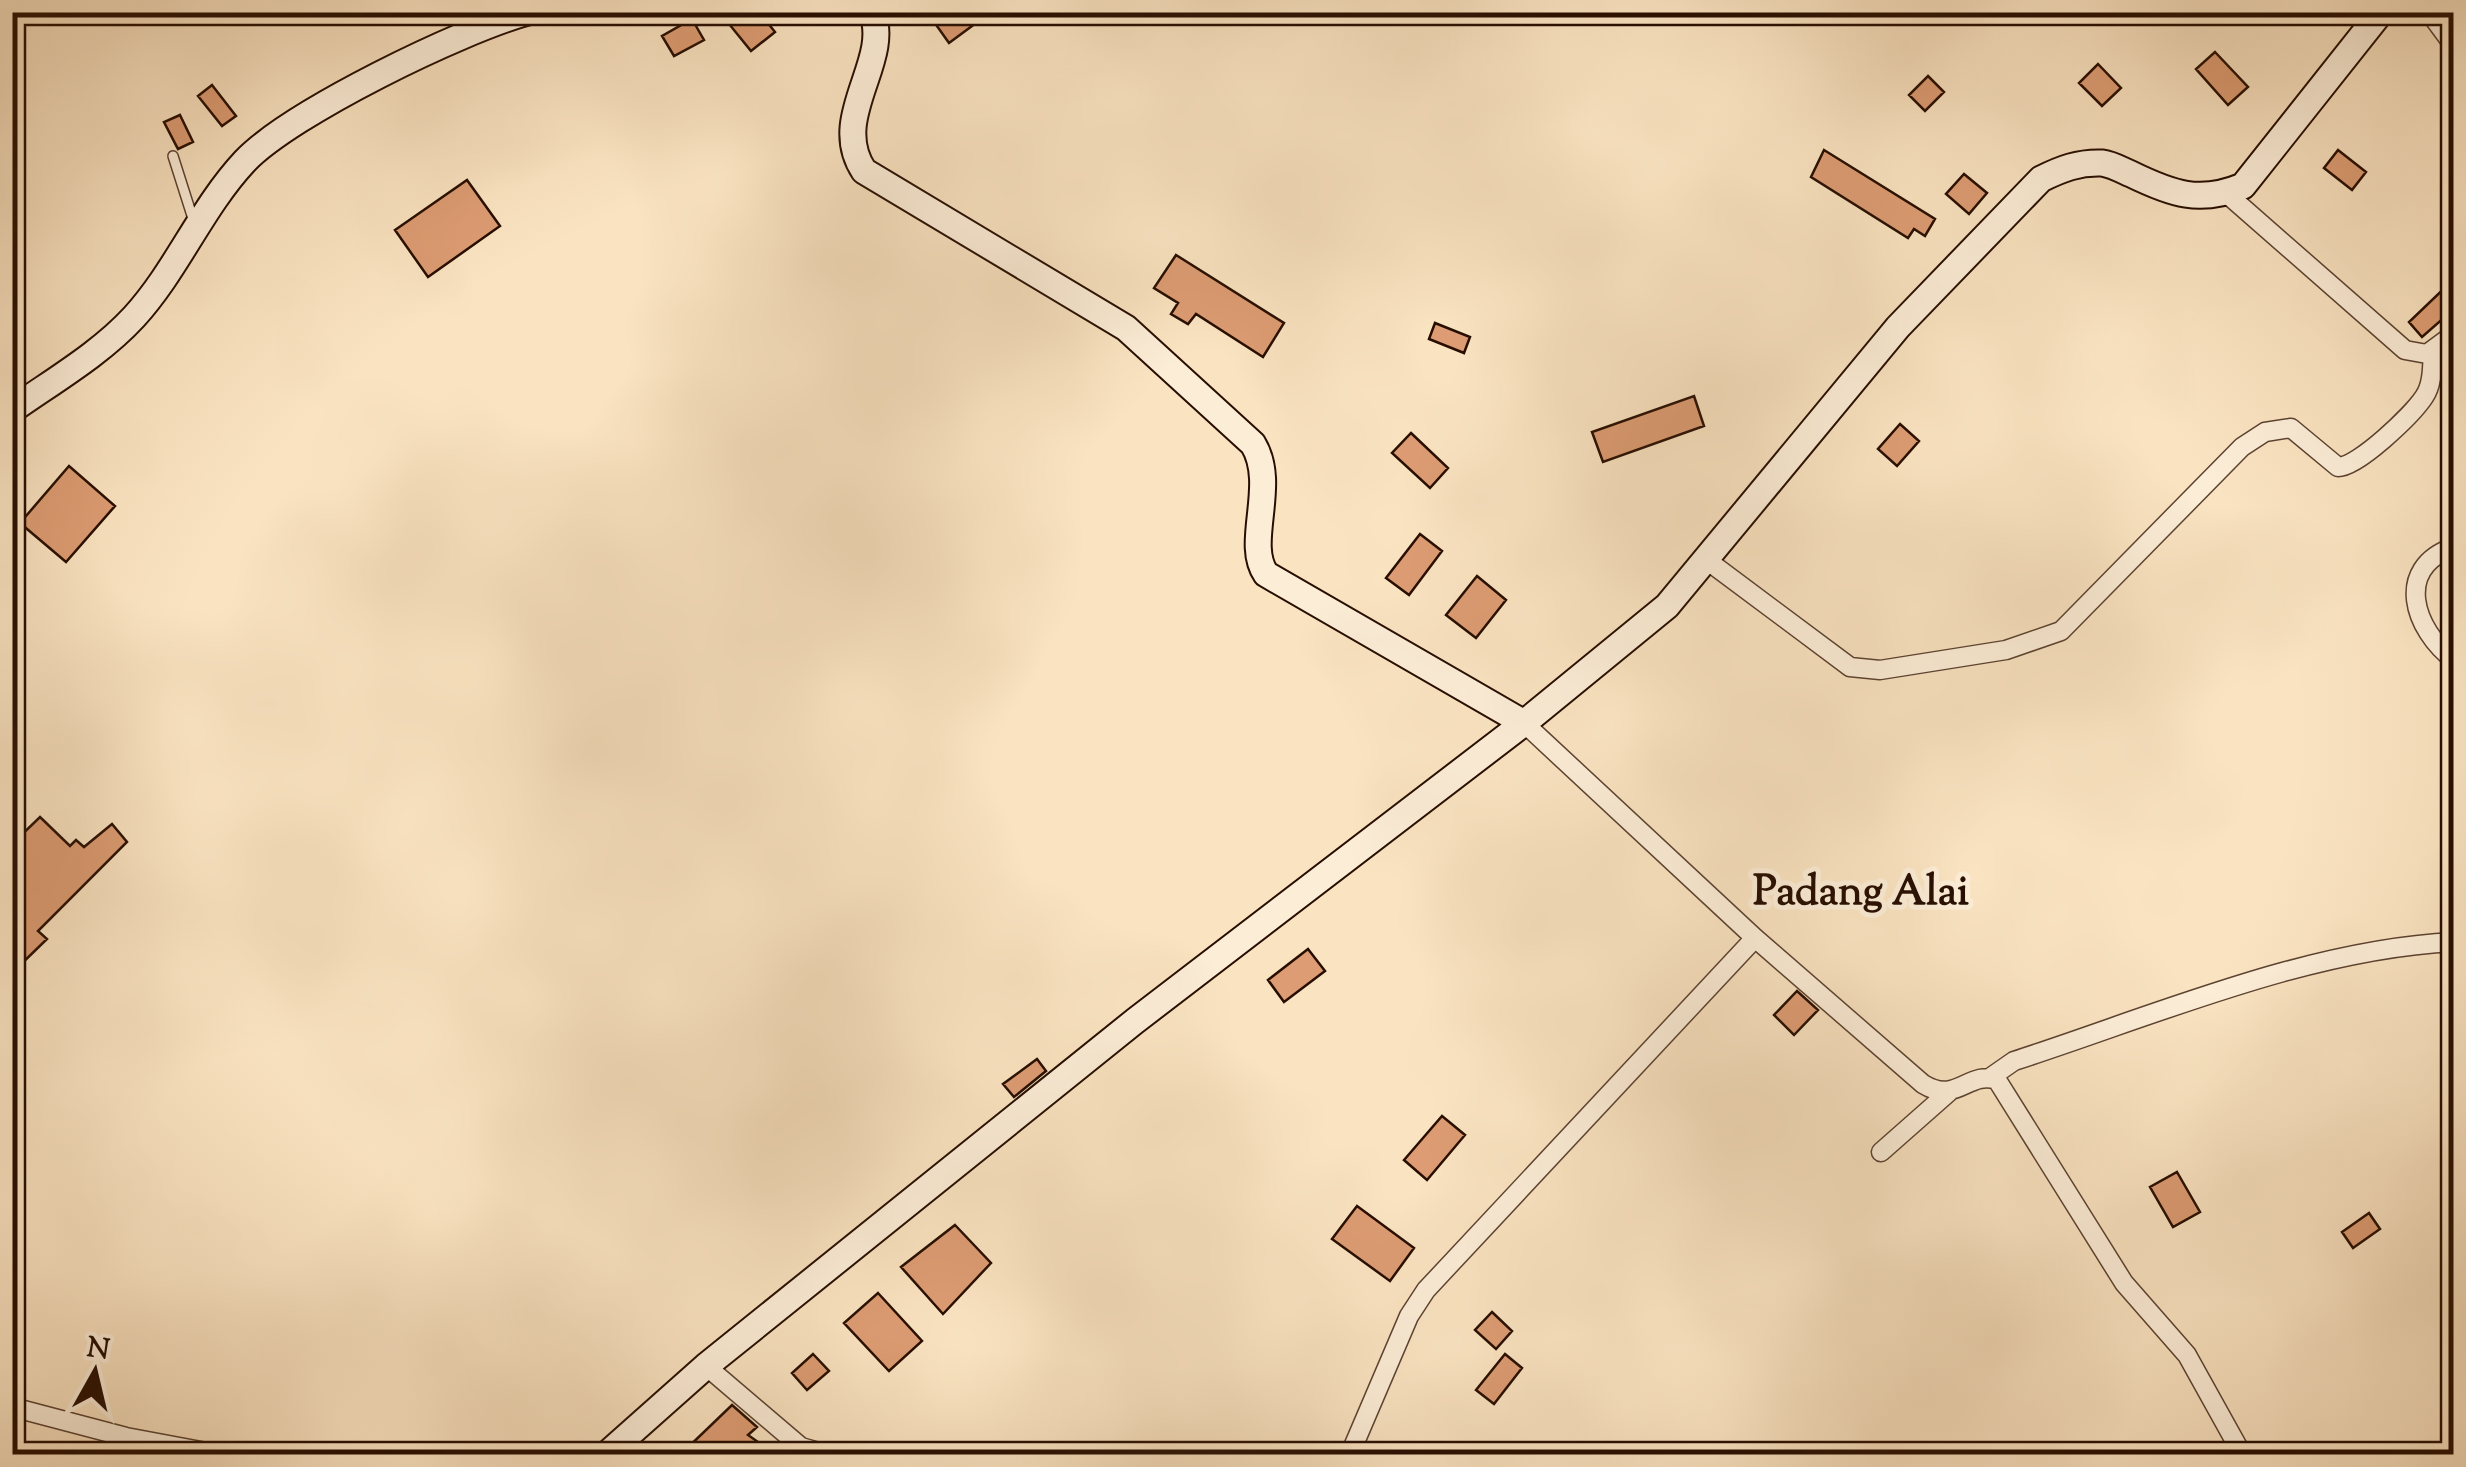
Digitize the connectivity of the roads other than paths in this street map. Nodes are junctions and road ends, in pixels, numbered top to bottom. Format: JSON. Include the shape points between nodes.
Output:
{"nodes":[{"id":1,"x":528,"y":12,"type":"edge"},
{"id":2,"x":872,"y":12,"type":"edge"},
{"id":3,"x":2381,"y":12,"type":"edge"},
{"id":4,"x":2429,"y":12,"type":"edge"},
{"id":5,"x":2454,"y":46,"type":"edge"},
{"id":6,"x":174,"y":156,"type":"dead end"},
{"id":7,"x":2226,"y":193,"type":"junction"},
{"id":8,"x":196,"y":229,"type":"junction"},
{"id":9,"x":2454,"y":334,"type":"edge"},
{"id":10,"x":2433,"y":350,"type":"junction"},
{"id":11,"x":12,"y":410,"type":"edge"},
{"id":12,"x":2454,"y":546,"type":"edge"},
{"id":13,"x":1708,"y":560,"type":"junction"},
{"id":14,"x":2454,"y":660,"type":"edge"},
{"id":15,"x":1524,"y":723,"type":"junction"},
{"id":16,"x":1756,"y":938,"type":"junction"},
{"id":17,"x":2454,"y":942,"type":"edge"},
{"id":18,"x":1992,"y":1077,"type":"junction"},
{"id":19,"x":1949,"y":1092,"type":"junction"},
{"id":20,"x":1881,"y":1152,"type":"dead end"},
{"id":21,"x":706,"y":1366,"type":"junction"},
{"id":22,"x":12,"y":1407,"type":"edge"},
{"id":23,"x":2454,"y":1449,"type":"edge"},
{"id":24,"x":217,"y":1454,"type":"edge"},
{"id":25,"x":607,"y":1454,"type":"edge"},
{"id":26,"x":826,"y":1454,"type":"edge"},
{"id":27,"x":1350,"y":1454,"type":"edge"},
{"id":28,"x":2242,"y":1454,"type":"edge"},
{"id":29,"x":2447,"y":1454,"type":"edge"}],
"edges":[{"from":1,"to":8,"type":"street","via":[[455,38],[280,132],[244,162]]},
{"from":2,"to":15,"type":"street","via":[[874,38],[850,136],[864,171],[1126,328],[1253,444],[1264,469],[1259,556],[1266,574]]},
{"from":3,"to":7,"type":"street","via":[[2244,186]]},
{"from":4,"to":5,"type":"street"},
{"from":6,"to":8,"type":"lane"},
{"from":7,"to":10,"type":"street","via":[[2405,350],[2420,356]]},
{"from":7,"to":13,"type":"street","via":[[2168,193],[2106,163],[2069,166],[2041,179],[1898,326]]},
{"from":8,"to":11,"type":"street","via":[[114,338]]},
{"from":9,"to":10,"type":"street"},
{"from":10,"to":13,"type":"street","via":[[2424,397],[2357,462],[2338,467],[2291,428],[2265,432],[2220,468],[2060,631],[2006,650],[1880,670],[1850,667]]},
{"from":12,"to":14,"type":"street","via":[[2419,572],[2413,596],[2435,644]]},
{"from":13,"to":15,"type":"street","via":[[1667,606]]},
{"from":15,"to":16,"type":"street"},
{"from":15,"to":21,"type":"street","via":[[1135,1021]]},
{"from":16,"to":19,"type":"street","via":[[1923,1084]]},
{"from":16,"to":27,"type":"street","via":[[1426,1290]]},
{"from":17,"to":18,"type":"street","via":[[2403,944],[2328,960],[2014,1061]]},
{"from":18,"to":19,"type":"street"},
{"from":18,"to":28,"type":"street","via":[[2124,1283],[2187,1355]]},
{"from":19,"to":20,"type":"street"},
{"from":21,"to":25,"type":"street"},
{"from":21,"to":26,"type":"street","via":[[802,1446]]},
{"from":22,"to":24,"type":"street"},
{"from":23,"to":29,"type":"street"}]}
